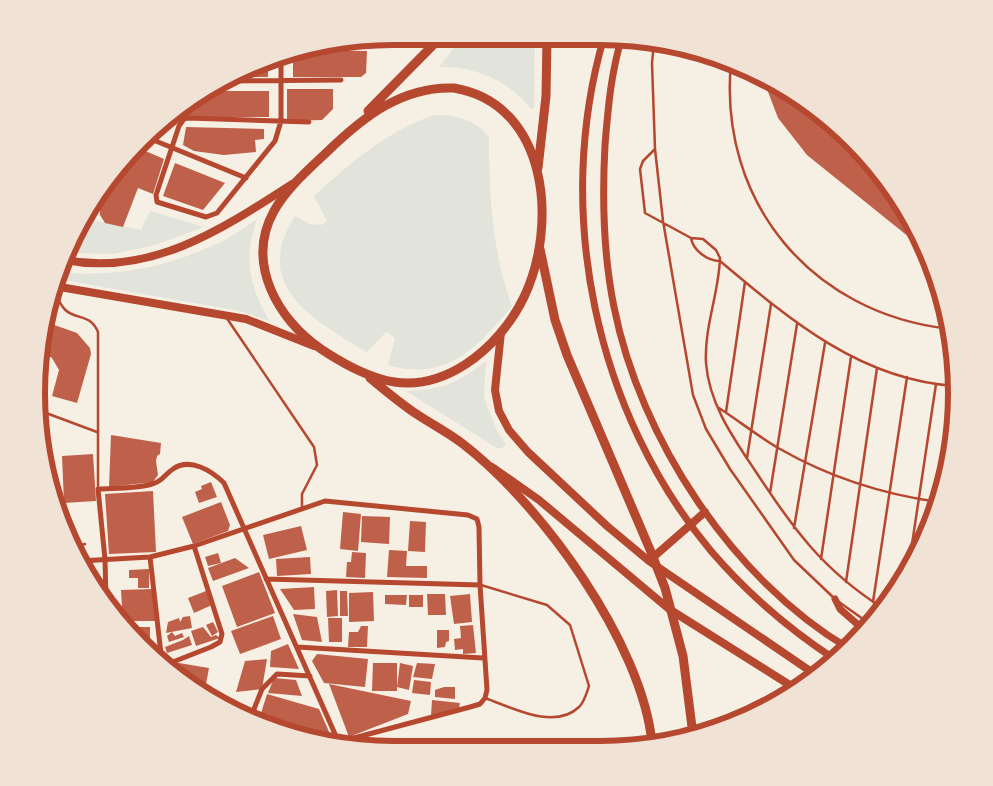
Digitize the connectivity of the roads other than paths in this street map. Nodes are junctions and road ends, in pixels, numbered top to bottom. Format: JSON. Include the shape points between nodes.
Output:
{"nodes":[{"id":1,"x":433,"y":45,"type":"edge"},
{"id":2,"x":547,"y":45,"type":"edge"},
{"id":3,"x":602,"y":45,"type":"edge"},
{"id":4,"x":620,"y":46,"type":"edge"},
{"id":5,"x":653,"y":49,"type":"edge"},
{"id":6,"x":281,"y":63,"type":"edge"},
{"id":7,"x":731,"y":70,"type":"edge"},
{"id":8,"x":341,"y":80,"type":"dead end"},
{"id":9,"x":238,"y":81,"type":"edge"},
{"id":10,"x":282,"y":82,"type":"junction"},
{"id":11,"x":281,"y":121,"type":"junction"},
{"id":12,"x":309,"y":122,"type":"dead end"},
{"id":13,"x":352,"y":128,"type":"junction"},
{"id":14,"x":154,"y":140,"type":"edge"},
{"id":15,"x":172,"y":147,"type":"junction"},
{"id":16,"x":655,"y":149,"type":"junction"},
{"id":17,"x":538,"y":169,"type":"junction"},
{"id":18,"x":246,"y":178,"type":"junction"},
{"id":19,"x":297,"y":180,"type":"junction"},
{"id":20,"x":663,"y":221,"type":"junction"},
{"id":21,"x":691,"y":238,"type":"junction"},
{"id":22,"x":539,"y":247,"type":"junction"},
{"id":23,"x":71,"y":260,"type":"edge"},
{"id":24,"x":720,"y":261,"type":"junction"},
{"id":25,"x":745,"y":282,"type":"junction"},
{"id":26,"x":61,"y":287,"type":"edge"},
{"id":27,"x":58,"y":298,"type":"edge"},
{"id":28,"x":771,"y":304,"type":"junction"},
{"id":29,"x":224,"y":314,"type":"junction"},
{"id":30,"x":797,"y":324,"type":"junction"},
{"id":31,"x":941,"y":328,"type":"edge"},
{"id":32,"x":502,"y":330,"type":"junction"},
{"id":33,"x":824,"y":342,"type":"junction"},
{"id":34,"x":322,"y":350,"type":"junction"},
{"id":35,"x":850,"y":356,"type":"junction"},
{"id":36,"x":877,"y":368,"type":"junction"},
{"id":37,"x":362,"y":372,"type":"junction"},
{"id":38,"x":907,"y":377,"type":"junction"},
{"id":39,"x":936,"y":384,"type":"junction"},
{"id":40,"x":948,"y":385,"type":"edge"},
{"id":41,"x":718,"y":407,"type":"junction"},
{"id":42,"x":726,"y":412,"type":"junction"},
{"id":43,"x":46,"y":413,"type":"edge"},
{"id":44,"x":752,"y":430,"type":"junction"},
{"id":45,"x":97,"y":432,"type":"junction"},
{"id":46,"x":778,"y":448,"type":"junction"},
{"id":47,"x":747,"y":458,"type":"junction"},
{"id":48,"x":482,"y":460,"type":"junction"},
{"id":49,"x":804,"y":462,"type":"junction"},
{"id":50,"x":832,"y":474,"type":"junction"},
{"id":51,"x":861,"y":485,"type":"junction"},
{"id":52,"x":98,"y":490,"type":"junction"},
{"id":53,"x":770,"y":493,"type":"junction"},
{"id":54,"x":889,"y":493,"type":"junction"},
{"id":55,"x":918,"y":499,"type":"junction"},
{"id":56,"x":931,"y":501,"type":"edge"},
{"id":57,"x":302,"y":507,"type":"junction"},
{"id":58,"x":705,"y":512,"type":"junction"},
{"id":59,"x":690,"y":524,"type":"junction"},
{"id":60,"x":244,"y":528,"type":"junction"},
{"id":61,"x":794,"y":528,"type":"junction"},
{"id":62,"x":85,"y":544,"type":"dead end"},
{"id":63,"x":80,"y":545,"type":"edge"},
{"id":64,"x":194,"y":546,"type":"junction"},
{"id":65,"x":911,"y":549,"type":"edge"},
{"id":66,"x":150,"y":557,"type":"junction"},
{"id":67,"x":105,"y":559,"type":"junction"},
{"id":68,"x":821,"y":559,"type":"junction"},
{"id":69,"x":88,"y":560,"type":"edge"},
{"id":70,"x":649,"y":561,"type":"junction"},
{"id":71,"x":266,"y":579,"type":"junction"},
{"id":72,"x":846,"y":582,"type":"junction"},
{"id":73,"x":480,"y":585,"type":"junction"},
{"id":74,"x":106,"y":589,"type":"edge"},
{"id":75,"x":835,"y":599,"type":"junction"},
{"id":76,"x":873,"y":602,"type":"junction"},
{"id":77,"x":877,"y":604,"type":"edge"},
{"id":78,"x":864,"y":620,"type":"edge"},
{"id":79,"x":859,"y":625,"type":"edge"},
{"id":80,"x":842,"y":643,"type":"edge"},
{"id":81,"x":297,"y":647,"type":"junction"},
{"id":82,"x":161,"y":652,"type":"edge"},
{"id":83,"x":829,"y":655,"type":"edge"},
{"id":84,"x":483,"y":658,"type":"junction"},
{"id":85,"x":173,"y":662,"type":"edge"},
{"id":86,"x":810,"y":671,"type":"edge"},
{"id":87,"x":310,"y":676,"type":"junction"},
{"id":88,"x":789,"y":685,"type":"edge"},
{"id":89,"x":485,"y":698,"type":"junction"},
{"id":90,"x":253,"y":712,"type":"edge"},
{"id":91,"x":693,"y":728,"type":"edge"},
{"id":92,"x":336,"y":736,"type":"edge"},
{"id":93,"x":650,"y":737,"type":"edge"},
{"id":94,"x":355,"y":739,"type":"edge"}],
"edges":[{"from":1,"to":13,"type":"highway"},
{"from":2,"to":17,"type":"highway","via":[[546,104]]},
{"from":3,"to":59,"type":"main road","via":[[592,91],[583,176],[584,230],[596,314],[606,354],[640,440]]},
{"from":4,"to":58,"type":"main road","via":[[612,79],[603,177],[603,226],[614,309],[642,398],[676,467]]},
{"from":5,"to":16,"type":"lane"},
{"from":6,"to":10,"type":"street"},
{"from":7,"to":31,"type":"lane","via":[[731,116],[742,170],[757,204],[789,249],[815,274],[861,304],[904,321]]},
{"from":8,"to":10,"type":"street"},
{"from":9,"to":10,"type":"street"},
{"from":10,"to":11,"type":"street"},
{"from":11,"to":12,"type":"street"},
{"from":11,"to":15,"type":"street","via":[[184,119]]},
{"from":11,"to":18,"type":"street","via":[[272,147]]},
{"from":13,"to":17,"type":"highway","via":[[408,94],[441,88],[467,90],[490,100],[508,115],[523,134]]},
{"from":13,"to":19,"type":"highway"},
{"from":14,"to":15,"type":"street"},
{"from":15,"to":18,"type":"street"},
{"from":15,"to":18,"type":"street","via":[[156,196],[159,204],[210,217]]},
{"from":16,"to":20,"type":"lane"},
{"from":16,"to":20,"type":"lane","via":[[640,169],[643,208],[650,217]]},
{"from":17,"to":22,"type":"highway","via":[[542,205]]},
{"from":19,"to":23,"type":"main road","via":[[217,232],[188,246],[133,260],[104,263]]},
{"from":19,"to":34,"type":"highway","via":[[269,220],[263,264],[270,288],[289,321]]},
{"from":20,"to":21,"type":"lane"},
{"from":20,"to":75,"type":"lane","via":[[688,375],[706,429],[721,456],[794,560]]},
{"from":21,"to":24,"type":"lane","via":[[693,246],[701,253]]},
{"from":21,"to":24,"type":"lane","via":[[700,238],[709,244],[718,252]]},
{"from":22,"to":32,"type":"highway","via":[[525,295]]},
{"from":22,"to":91,"type":"highway","via":[[555,320],[665,588],[683,656]]},
{"from":24,"to":25,"type":"lane"},
{"from":24,"to":41,"type":"lane","via":[[706,351],[709,379]]},
{"from":25,"to":28,"type":"lane"},
{"from":25,"to":42,"type":"lane"},
{"from":26,"to":29,"type":"main road"},
{"from":27,"to":45,"type":"lane","via":[[61,307],[70,314],[89,320],[98,332]]},
{"from":28,"to":30,"type":"lane"},
{"from":28,"to":44,"type":"lane"},
{"from":29,"to":34,"type":"main road","via":[[246,319]]},
{"from":29,"to":57,"type":"lane","via":[[314,447],[317,465],[302,494]]},
{"from":30,"to":33,"type":"lane"},
{"from":30,"to":46,"type":"lane"},
{"from":32,"to":37,"type":"highway","via":[[467,365],[435,379],[410,382],[383,380]]},
{"from":32,"to":70,"type":"main road","via":[[495,390],[499,411],[509,430],[553,476]]},
{"from":33,"to":35,"type":"lane"},
{"from":33,"to":49,"type":"lane"},
{"from":34,"to":37,"type":"highway"},
{"from":35,"to":36,"type":"lane"},
{"from":35,"to":50,"type":"lane"},
{"from":36,"to":38,"type":"lane"},
{"from":36,"to":51,"type":"lane"},
{"from":37,"to":48,"type":"highway"},
{"from":38,"to":39,"type":"lane"},
{"from":38,"to":54,"type":"lane"},
{"from":39,"to":40,"type":"lane"},
{"from":39,"to":55,"type":"lane"},
{"from":41,"to":42,"type":"lane"},
{"from":41,"to":47,"type":"lane"},
{"from":42,"to":44,"type":"lane"},
{"from":43,"to":45,"type":"lane"},
{"from":44,"to":46,"type":"lane"},
{"from":44,"to":47,"type":"lane"},
{"from":45,"to":52,"type":"lane"},
{"from":46,"to":49,"type":"lane"},
{"from":46,"to":53,"type":"lane"},
{"from":47,"to":53,"type":"lane"},
{"from":48,"to":88,"type":"main road","via":[[528,491],[669,609]]},
{"from":48,"to":93,"type":"highway","via":[[540,520],[590,587],[636,680]]},
{"from":49,"to":50,"type":"lane"},
{"from":49,"to":61,"type":"lane"},
{"from":50,"to":51,"type":"lane"},
{"from":50,"to":68,"type":"lane"},
{"from":51,"to":54,"type":"lane"},
{"from":51,"to":72,"type":"lane"},
{"from":52,"to":60,"type":"street","via":[[151,485],[184,464],[200,467],[224,483]]},
{"from":52,"to":67,"type":"street"},
{"from":53,"to":61,"type":"lane"},
{"from":54,"to":55,"type":"lane"},
{"from":54,"to":76,"type":"lane"},
{"from":55,"to":56,"type":"lane"},
{"from":55,"to":65,"type":"lane"},
{"from":57,"to":60,"type":"street"},
{"from":57,"to":73,"type":"street","via":[[325,501],[468,515],[477,519],[479,527]]},
{"from":58,"to":59,"type":"main road"},
{"from":58,"to":80,"type":"main road","via":[[741,557],[784,599]]},
{"from":59,"to":70,"type":"main road"},
{"from":59,"to":83,"type":"main road","via":[[725,566],[772,612]]},
{"from":60,"to":64,"type":"street"},
{"from":60,"to":71,"type":"street"},
{"from":61,"to":68,"type":"lane"},
{"from":62,"to":63,"type":"lane"},
{"from":64,"to":66,"type":"street"},
{"from":64,"to":85,"type":"street","via":[[222,634],[220,642]]},
{"from":66,"to":67,"type":"street"},
{"from":66,"to":82,"type":"street"},
{"from":67,"to":69,"type":"street"},
{"from":67,"to":74,"type":"street"},
{"from":68,"to":72,"type":"lane"},
{"from":70,"to":86,"type":"main road"},
{"from":71,"to":73,"type":"street"},
{"from":71,"to":81,"type":"street"},
{"from":72,"to":76,"type":"lane"},
{"from":73,"to":84,"type":"street"},
{"from":73,"to":89,"type":"lane","via":[[546,605],[570,625],[589,686],[579,707],[560,717],[534,716]]},
{"from":75,"to":78,"type":"lane"},
{"from":75,"to":79,"type":"main road","via":[[840,609]]},
{"from":76,"to":77,"type":"lane"},
{"from":81,"to":84,"type":"street"},
{"from":81,"to":87,"type":"street"},
{"from":84,"to":89,"type":"street","via":[[488,690]]},
{"from":87,"to":90,"type":"street","via":[[277,674],[262,689]]},
{"from":87,"to":92,"type":"street"},
{"from":89,"to":94,"type":"street","via":[[480,704]]}]}
